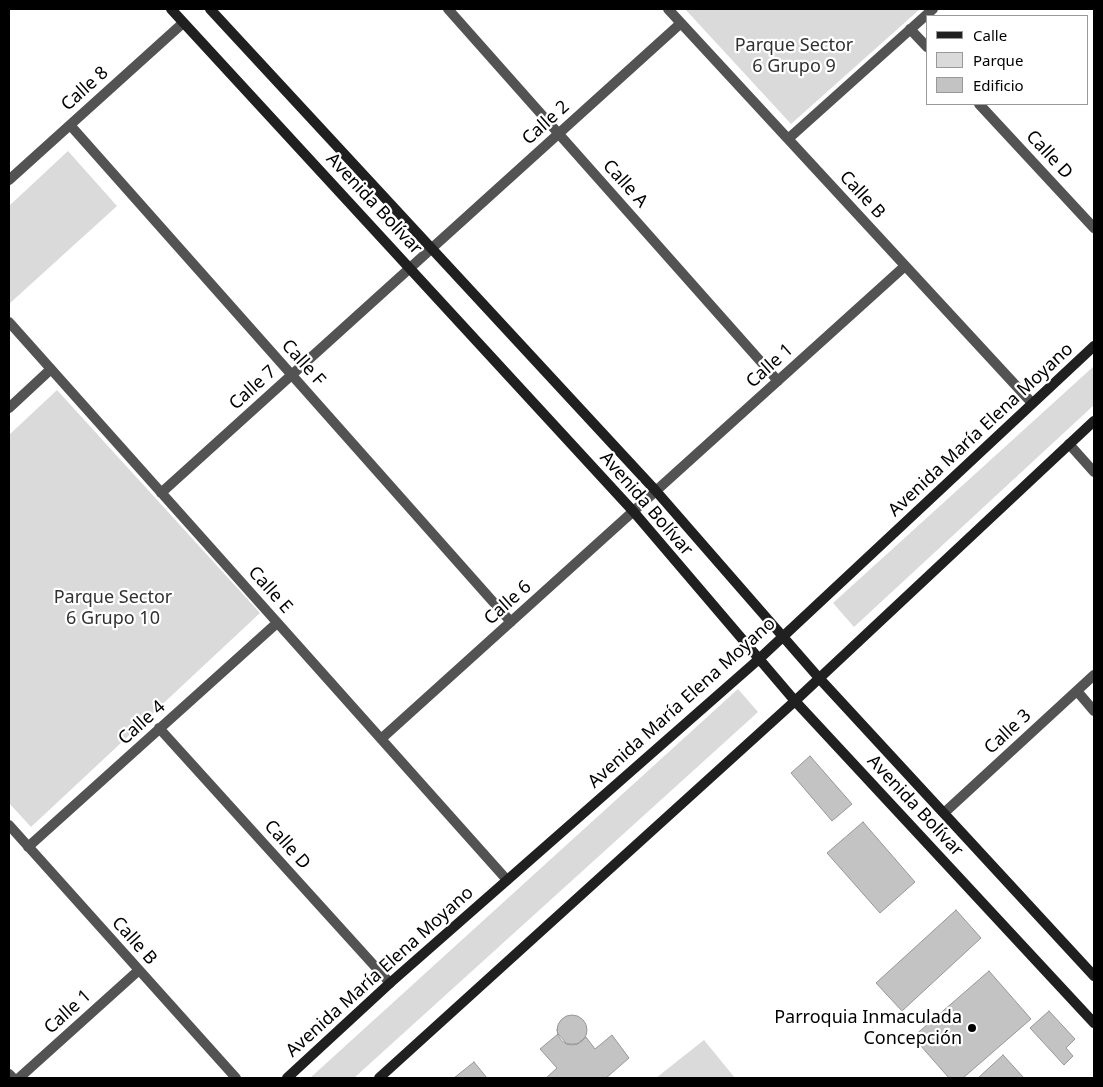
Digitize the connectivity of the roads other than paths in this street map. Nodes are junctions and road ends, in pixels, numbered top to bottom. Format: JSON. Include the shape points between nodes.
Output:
{"nodes":[{"id":1,"x":171,"y":9,"type":"edge"},
{"id":2,"x":210,"y":9,"type":"edge"},
{"id":3,"x":448,"y":9,"type":"edge"},
{"id":4,"x":668,"y":9,"type":"edge"},
{"id":5,"x":926,"y":15,"type":"edge"},
{"id":6,"x":183,"y":23,"type":"junction"},
{"id":7,"x":681,"y":23,"type":"junction"},
{"id":8,"x":910,"y":29,"type":"junction"},
{"id":9,"x":926,"y":46,"type":"edge"},
{"id":10,"x":980,"y":105,"type":"edge"},
{"id":11,"x":70,"y":125,"type":"junction"},
{"id":12,"x":559,"y":134,"type":"junction"},
{"id":13,"x":788,"y":139,"type":"junction"},
{"id":14,"x":9,"y":180,"type":"edge"},
{"id":15,"x":1094,"y":228,"type":"edge"},
{"id":16,"x":434,"y":248,"type":"junction"},
{"id":17,"x":906,"y":266,"type":"junction"},
{"id":18,"x":412,"y":268,"type":"junction"},
{"id":19,"x":9,"y":322,"type":"edge"},
{"id":20,"x":1094,"y":346,"type":"edge"},
{"id":21,"x":51,"y":369,"type":"junction"},
{"id":22,"x":292,"y":375,"type":"junction"},
{"id":23,"x":778,"y":381,"type":"junction"},
{"id":24,"x":1032,"y":403,"type":"junction"},
{"id":25,"x":9,"y":408,"type":"edge"},
{"id":26,"x":1094,"y":421,"type":"edge"},
{"id":27,"x":1069,"y":444,"type":"junction"},
{"id":28,"x":1094,"y":472,"type":"edge"},
{"id":29,"x":656,"y":491,"type":"junction"},
{"id":30,"x":161,"y":493,"type":"junction"},
{"id":31,"x":633,"y":512,"type":"junction"},
{"id":32,"x":277,"y":622,"type":"junction"},
{"id":33,"x":511,"y":622,"type":"junction"},
{"id":34,"x":783,"y":636,"type":"junction"},
{"id":35,"x":759,"y":658,"type":"junction"},
{"id":36,"x":1094,"y":675,"type":"edge"},
{"id":37,"x":819,"y":678,"type":"junction"},
{"id":38,"x":1077,"y":691,"type":"junction"},
{"id":39,"x":795,"y":701,"type":"junction"},
{"id":40,"x":1094,"y":711,"type":"edge"},
{"id":41,"x":159,"y":728,"type":"junction"},
{"id":42,"x":381,"y":739,"type":"junction"},
{"id":43,"x":944,"y":814,"type":"junction"},
{"id":44,"x":9,"y":825,"type":"edge"},
{"id":45,"x":28,"y":847,"type":"junction"},
{"id":46,"x":507,"y":880,"type":"junction"},
{"id":47,"x":139,"y":970,"type":"junction"},
{"id":48,"x":1094,"y":976,"type":"edge"},
{"id":49,"x":390,"y":983,"type":"junction"},
{"id":50,"x":1094,"y":1023,"type":"edge"},
{"id":51,"x":9,"y":1074,"type":"edge"},
{"id":52,"x":13,"y":1078,"type":"edge"},
{"id":53,"x":19,"y":1078,"type":"edge"},
{"id":54,"x":236,"y":1078,"type":"edge"},
{"id":55,"x":287,"y":1078,"type":"edge"},
{"id":56,"x":379,"y":1078,"type":"edge"}],
"edges":[{"from":1,"to":6,"type":"street","name":"Avenida Bolívar"},
{"from":2,"to":16,"type":"street","name":"Avenida Bolívar"},
{"from":3,"to":12,"type":"street","name":"Calle A"},
{"from":4,"to":7,"type":"street","name":"Calle B"},
{"from":5,"to":8,"type":"street"},
{"from":6,"to":11,"type":"street","name":"Calle 8"},
{"from":6,"to":18,"type":"street","name":"Avenida Bolívar"},
{"from":7,"to":12,"type":"street","name":"Calle 2"},
{"from":7,"to":13,"type":"street","name":"Calle B"},
{"from":8,"to":9,"type":"street"},
{"from":8,"to":13,"type":"street"},
{"from":10,"to":15,"type":"street","name":"Calle D"},
{"from":11,"to":14,"type":"street","name":"Calle 8"},
{"from":11,"to":22,"type":"street","name":"Calle F"},
{"from":12,"to":16,"type":"street","name":"Calle 2"},
{"from":12,"to":23,"type":"street","name":"Calle A"},
{"from":13,"to":17,"type":"street","name":"Calle B"},
{"from":16,"to":18,"type":"street","name":"Calle 7"},
{"from":16,"to":29,"type":"street","name":"Avenida Bolívar"},
{"from":17,"to":23,"type":"street","name":"Calle 1"},
{"from":17,"to":24,"type":"street","name":"Calle B"},
{"from":18,"to":22,"type":"street","name":"Calle 7"},
{"from":18,"to":31,"type":"street","name":"Avenida Bolívar"},
{"from":19,"to":21,"type":"street","name":"Calle E"},
{"from":20,"to":24,"type":"street","name":"Avenida María Elena Moyano"},
{"from":21,"to":25,"type":"street"},
{"from":21,"to":30,"type":"street","name":"Calle E"},
{"from":22,"to":30,"type":"street","name":"Calle 7"},
{"from":22,"to":33,"type":"street","name":"Calle F"},
{"from":23,"to":29,"type":"street","name":"Calle 1"},
{"from":24,"to":34,"type":"street","name":"Avenida María Elena Moyano"},
{"from":26,"to":27,"type":"street"},
{"from":27,"to":28,"type":"street"},
{"from":27,"to":37,"type":"street"},
{"from":29,"to":31,"type":"street","name":"Calle 6"},
{"from":29,"to":34,"type":"street","name":"Avenida Bolívar"},
{"from":30,"to":32,"type":"street","name":"Calle E"},
{"from":31,"to":33,"type":"street","name":"Calle 6"},
{"from":31,"to":35,"type":"street","name":"Avenida Bolívar"},
{"from":32,"to":41,"type":"street","name":"Calle 4"},
{"from":32,"to":42,"type":"street","name":"Calle E"},
{"from":33,"to":42,"type":"street","name":"Calle 6"},
{"from":34,"to":35,"type":"street","name":"Avenida María Elena Moyano"},
{"from":34,"to":37,"type":"street","name":"Avenida Bolívar"},
{"from":35,"to":39,"type":"street","name":"Avenida Bolívar"},
{"from":35,"to":46,"type":"street","name":"Avenida María Elena Moyano"},
{"from":36,"to":38,"type":"street","name":"Calle 3"},
{"from":37,"to":39,"type":"street"},
{"from":37,"to":43,"type":"street","name":"Avenida Bolívar"},
{"from":38,"to":40,"type":"street"},
{"from":38,"to":43,"type":"street","name":"Calle 3"},
{"from":39,"to":50,"type":"street","name":"Avenida Bolívar"},
{"from":39,"to":56,"type":"street"},
{"from":41,"to":45,"type":"street","name":"Calle 4"},
{"from":41,"to":49,"type":"street","name":"Calle D"},
{"from":42,"to":46,"type":"street","name":"Calle E"},
{"from":43,"to":48,"type":"street","name":"Avenida Bolívar"},
{"from":44,"to":45,"type":"street","name":"Calle B"},
{"from":45,"to":47,"type":"street","name":"Calle B"},
{"from":46,"to":49,"type":"street","name":"Avenida María Elena Moyano"},
{"from":47,"to":53,"type":"street","name":"Calle 1"},
{"from":47,"to":54,"type":"street","name":"Calle B"},
{"from":49,"to":55,"type":"street","name":"Avenida María Elena Moyano"},
{"from":51,"to":52,"type":"street"}]}
